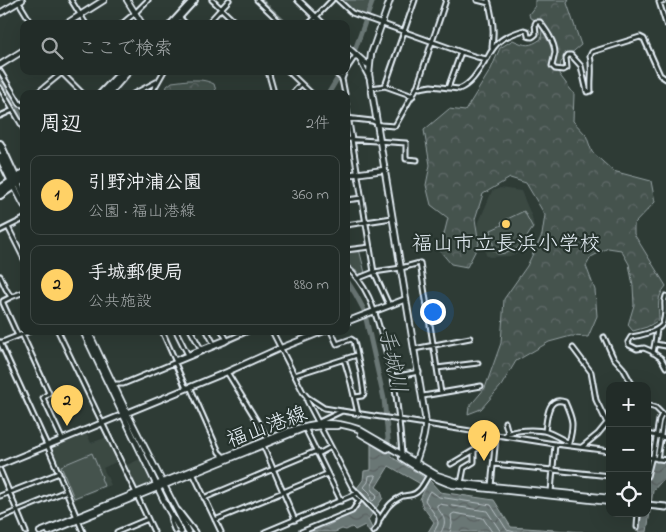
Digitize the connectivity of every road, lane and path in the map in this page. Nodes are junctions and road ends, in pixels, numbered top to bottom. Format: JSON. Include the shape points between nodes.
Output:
{"nodes":[{"id":1,"x":72,"y":0,"type":"edge"},
{"id":2,"x":104,"y":0,"type":"edge"},
{"id":3,"x":128,"y":0,"type":"edge"},
{"id":4,"x":148,"y":0,"type":"edge"},
{"id":5,"x":189,"y":0,"type":"edge"},
{"id":6,"x":194,"y":0,"type":"edge"},
{"id":7,"x":212,"y":0,"type":"edge"},
{"id":8,"x":229,"y":0,"type":"edge"},
{"id":9,"x":257,"y":0,"type":"edge"},
{"id":10,"x":298,"y":0,"type":"edge"},
{"id":11,"x":332,"y":0,"type":"edge"},
{"id":12,"x":338,"y":0,"type":"edge"},
{"id":13,"x":390,"y":0,"type":"edge"},
{"id":14,"x":415,"y":0,"type":"edge"},
{"id":15,"x":446,"y":0,"type":"edge"},
{"id":16,"x":477,"y":0,"type":"edge"},
{"id":17,"x":665,"y":0,"type":"edge"},
{"id":18,"x":19,"y":1,"type":"edge"},
{"id":19,"x":489,"y":2,"type":"edge"},
{"id":20,"x":221,"y":8,"type":"junction"},
{"id":21,"x":0,"y":13,"type":"edge"},
{"id":22,"x":135,"y":13,"type":"junction"},
{"id":23,"x":80,"y":15,"type":"junction"},
{"id":24,"x":316,"y":16,"type":"junction"},
{"id":25,"x":178,"y":17,"type":"junction"},
{"id":26,"x":30,"y":20,"type":"edge"},
{"id":27,"x":72,"y":20,"type":"edge"},
{"id":28,"x":83,"y":20,"type":"edge"},
{"id":29,"x":127,"y":20,"type":"edge"},
{"id":30,"x":139,"y":20,"type":"edge"},
{"id":31,"x":171,"y":20,"type":"edge"},
{"id":32,"x":175,"y":20,"type":"edge"},
{"id":33,"x":181,"y":20,"type":"edge"},
{"id":34,"x":210,"y":20,"type":"edge"},
{"id":35,"x":234,"y":20,"type":"edge"},
{"id":36,"x":278,"y":20,"type":"edge"},
{"id":37,"x":312,"y":20,"type":"edge"},
{"id":38,"x":320,"y":20,"type":"edge"},
{"id":39,"x":666,"y":21,"type":"edge"},
{"id":40,"x":381,"y":24,"type":"junction"},
{"id":41,"x":404,"y":32,"type":"junction"},
{"id":42,"x":432,"y":42,"type":"junction"},
{"id":43,"x":492,"y":48,"type":"junction"},
{"id":44,"x":350,"y":50,"type":"edge"},
{"id":45,"x":20,"y":52,"type":"edge"},
{"id":46,"x":461,"y":52,"type":"junction"},
{"id":47,"x":355,"y":54,"type":"junction"},
{"id":48,"x":371,"y":54,"type":"junction"},
{"id":49,"x":486,"y":59,"type":"junction"},
{"id":50,"x":350,"y":63,"type":"edge"},
{"id":51,"x":0,"y":65,"type":"edge"},
{"id":52,"x":369,"y":65,"type":"junction"},
{"id":53,"x":0,"y":71,"type":"edge"},
{"id":54,"x":58,"y":75,"type":"edge"},
{"id":55,"x":64,"y":75,"type":"edge"},
{"id":56,"x":119,"y":75,"type":"edge"},
{"id":57,"x":125,"y":75,"type":"edge"},
{"id":58,"x":162,"y":75,"type":"edge"},
{"id":59,"x":269,"y":75,"type":"edge"},
{"id":60,"x":292,"y":75,"type":"edge"},
{"id":61,"x":338,"y":75,"type":"edge"},
{"id":62,"x":340,"y":77,"type":"joint"},
{"id":63,"x":370,"y":79,"type":"junction"},
{"id":64,"x":666,"y":79,"type":"edge"},
{"id":65,"x":158,"y":81,"type":"junction"},
{"id":66,"x":301,"y":84,"type":"junction"},
{"id":67,"x":385,"y":86,"type":"junction"},
{"id":68,"x":417,"y":87,"type":"junction"},
{"id":69,"x":0,"y":88,"type":"edge"},
{"id":70,"x":371,"y":88,"type":"junction"},
{"id":71,"x":448,"y":88,"type":"junction"},
{"id":72,"x":41,"y":90,"type":"edge"},
{"id":73,"x":79,"y":90,"type":"edge"},
{"id":74,"x":105,"y":90,"type":"edge"},
{"id":75,"x":113,"y":90,"type":"edge"},
{"id":76,"x":141,"y":90,"type":"edge"},
{"id":77,"x":153,"y":90,"type":"edge"},
{"id":78,"x":273,"y":90,"type":"edge"},
{"id":79,"x":296,"y":90,"type":"edge"},
{"id":80,"x":308,"y":90,"type":"edge"},
{"id":81,"x":344,"y":90,"type":"edge"},
{"id":82,"x":413,"y":96,"type":"junction"},
{"id":83,"x":20,"y":104,"type":"edge"},
{"id":84,"x":13,"y":110,"type":"junction"},
{"id":85,"x":0,"y":116,"type":"edge"},
{"id":86,"x":350,"y":118,"type":"edge"},
{"id":87,"x":20,"y":122,"type":"edge"},
{"id":88,"x":377,"y":123,"type":"junction"},
{"id":89,"x":350,"y":128,"type":"edge"},
{"id":90,"x":352,"y":139,"type":"junction"},
{"id":91,"x":380,"y":141,"type":"junction"},
{"id":92,"x":0,"y":144,"type":"edge"},
{"id":93,"x":0,"y":156,"type":"edge"},
{"id":94,"x":417,"y":160,"type":"dead end"},
{"id":95,"x":384,"y":170,"type":"junction"},
{"id":96,"x":358,"y":174,"type":"junction"},
{"id":97,"x":350,"y":175,"type":"edge"},
{"id":98,"x":18,"y":182,"type":"edge"},
{"id":99,"x":0,"y":189,"type":"edge"},
{"id":100,"x":0,"y":195,"type":"edge"},
{"id":101,"x":362,"y":198,"type":"junction"},
{"id":102,"x":350,"y":200,"type":"edge"},
{"id":103,"x":392,"y":218,"type":"junction"},
{"id":104,"x":20,"y":221,"type":"edge"},
{"id":105,"x":366,"y":222,"type":"junction"},
{"id":106,"x":350,"y":224,"type":"edge"},
{"id":107,"x":8,"y":227,"type":"junction"},
{"id":108,"x":0,"y":231,"type":"edge"},
{"id":109,"x":370,"y":247,"type":"junction"},
{"id":110,"x":350,"y":250,"type":"edge"},
{"id":111,"x":20,"y":251,"type":"edge"},
{"id":112,"x":401,"y":268,"type":"junction"},
{"id":113,"x":350,"y":270,"type":"edge"},
{"id":114,"x":374,"y":272,"type":"junction"},
{"id":115,"x":0,"y":276,"type":"edge"},
{"id":116,"x":359,"y":278,"type":"junction"},
{"id":117,"x":20,"y":294,"type":"edge"},
{"id":118,"x":666,"y":296,"type":"edge"},
{"id":119,"x":11,"y":297,"type":"junction"},
{"id":120,"x":406,"y":299,"type":"junction"},
{"id":121,"x":389,"y":306,"type":"junction"},
{"id":122,"x":374,"y":312,"type":"junction"},
{"id":123,"x":350,"y":321,"type":"edge"},
{"id":124,"x":657,"y":329,"type":"junction"},
{"id":125,"x":20,"y":335,"type":"junction"},
{"id":126,"x":60,"y":335,"type":"edge"},
{"id":127,"x":85,"y":335,"type":"edge"},
{"id":128,"x":90,"y":335,"type":"edge"},
{"id":129,"x":164,"y":335,"type":"edge"},
{"id":130,"x":178,"y":335,"type":"edge"},
{"id":131,"x":193,"y":335,"type":"edge"},
{"id":132,"x":209,"y":335,"type":"edge"},
{"id":133,"x":224,"y":335,"type":"edge"},
{"id":134,"x":239,"y":335,"type":"edge"},
{"id":135,"x":274,"y":335,"type":"edge"},
{"id":136,"x":314,"y":335,"type":"edge"},
{"id":137,"x":332,"y":335,"type":"edge"},
{"id":138,"x":604,"y":337,"type":"dead end"},
{"id":139,"x":470,"y":338,"type":"dead end"},
{"id":140,"x":227,"y":340,"type":"junction"},
{"id":141,"x":0,"y":343,"type":"edge"},
{"id":142,"x":214,"y":344,"type":"junction"},
{"id":143,"x":655,"y":344,"type":"junction"},
{"id":144,"x":433,"y":346,"type":"junction"},
{"id":145,"x":666,"y":346,"type":"edge"},
{"id":146,"x":280,"y":348,"type":"junction"},
{"id":147,"x":573,"y":348,"type":"dead end"},
{"id":148,"x":201,"y":349,"type":"junction"},
{"id":149,"x":414,"y":349,"type":"junction"},
{"id":150,"x":653,"y":353,"type":"junction"},
{"id":151,"x":188,"y":355,"type":"junction"},
{"id":152,"x":357,"y":355,"type":"junction"},
{"id":153,"x":344,"y":359,"type":"junction"},
{"id":154,"x":176,"y":362,"type":"junction"},
{"id":155,"x":478,"y":363,"type":"dead end"},
{"id":156,"x":666,"y":367,"type":"edge"},
{"id":157,"x":437,"y":368,"type":"junction"},
{"id":158,"x":227,"y":372,"type":"junction"},
{"id":159,"x":418,"y":372,"type":"junction"},
{"id":160,"x":295,"y":375,"type":"junction"},
{"id":161,"x":393,"y":376,"type":"junction"},
{"id":162,"x":632,"y":382,"type":"edge"},
{"id":163,"x":114,"y":385,"type":"junction"},
{"id":164,"x":481,"y":386,"type":"dead end"},
{"id":165,"x":188,"y":388,"type":"junction"},
{"id":166,"x":442,"y":393,"type":"junction"},
{"id":167,"x":423,"y":396,"type":"junction"},
{"id":168,"x":308,"y":397,"type":"junction"},
{"id":169,"x":355,"y":397,"type":"junction"},
{"id":170,"x":651,"y":406,"type":"edge"},
{"id":171,"x":342,"y":411,"type":"junction"},
{"id":172,"x":125,"y":414,"type":"junction"},
{"id":173,"x":358,"y":414,"type":"junction"},
{"id":174,"x":664,"y":415,"type":"edge"},
{"id":175,"x":606,"y":418,"type":"edge"},
{"id":176,"x":398,"y":420,"type":"junction"},
{"id":177,"x":505,"y":422,"type":"dead end"},
{"id":178,"x":102,"y":423,"type":"junction"},
{"id":179,"x":320,"y":424,"type":"junction"},
{"id":180,"x":426,"y":424,"type":"junction"},
{"id":181,"x":606,"y":424,"type":"edge"},
{"id":182,"x":304,"y":427,"type":"junction"},
{"id":183,"x":545,"y":431,"type":"junction"},
{"id":184,"x":508,"y":433,"type":"junction"},
{"id":185,"x":651,"y":435,"type":"edge"},
{"id":186,"x":496,"y":436,"type":"junction"},
{"id":187,"x":658,"y":436,"type":"junction"},
{"id":188,"x":504,"y":437,"type":"junction"},
{"id":189,"x":666,"y":438,"type":"edge"},
{"id":190,"x":62,"y":439,"type":"junction"},
{"id":191,"x":268,"y":440,"type":"junction"},
{"id":192,"x":263,"y":444,"type":"junction"},
{"id":193,"x":555,"y":444,"type":"junction"},
{"id":194,"x":570,"y":445,"type":"junction"},
{"id":195,"x":47,"y":446,"type":"junction"},
{"id":196,"x":331,"y":447,"type":"junction"},
{"id":197,"x":582,"y":447,"type":"junction"},
{"id":198,"x":606,"y":450,"type":"edge"},
{"id":199,"x":474,"y":451,"type":"junction"},
{"id":200,"x":317,"y":452,"type":"junction"},
{"id":201,"x":401,"y":455,"type":"junction"},
{"id":202,"x":651,"y":455,"type":"edge"},
{"id":203,"x":224,"y":457,"type":"junction"},
{"id":204,"x":651,"y":458,"type":"edge"},
{"id":205,"x":657,"y":459,"type":"junction"},
{"id":206,"x":666,"y":460,"type":"edge"},
{"id":207,"x":415,"y":464,"type":"junction"},
{"id":208,"x":451,"y":464,"type":"dead end"},
{"id":209,"x":494,"y":464,"type":"junction"},
{"id":210,"x":0,"y":465,"type":"edge"},
{"id":211,"x":274,"y":469,"type":"junction"},
{"id":212,"x":0,"y":470,"type":"edge"},
{"id":213,"x":553,"y":470,"type":"junction"},
{"id":214,"x":192,"y":472,"type":"junction"},
{"id":215,"x":59,"y":473,"type":"junction"},
{"id":216,"x":327,"y":474,"type":"junction"},
{"id":217,"x":428,"y":476,"type":"junction"},
{"id":218,"x":606,"y":476,"type":"edge"},
{"id":219,"x":461,"y":483,"type":"junction"},
{"id":220,"x":160,"y":485,"type":"junction"},
{"id":221,"x":491,"y":486,"type":"junction"},
{"id":222,"x":66,"y":491,"type":"junction"},
{"id":223,"x":9,"y":492,"type":"junction"},
{"id":224,"x":551,"y":492,"type":"junction"},
{"id":225,"x":283,"y":493,"type":"junction"},
{"id":226,"x":358,"y":494,"type":"junction"},
{"id":227,"x":136,"y":495,"type":"junction"},
{"id":228,"x":0,"y":496,"type":"edge"},
{"id":229,"x":354,"y":496,"type":"junction"},
{"id":230,"x":204,"y":498,"type":"junction"},
{"id":231,"x":606,"y":499,"type":"edge"},
{"id":232,"x":606,"y":500,"type":"edge"},
{"id":233,"x":341,"y":501,"type":"junction"},
{"id":234,"x":651,"y":504,"type":"edge"},
{"id":235,"x":666,"y":505,"type":"edge"},
{"id":236,"x":174,"y":506,"type":"junction"},
{"id":237,"x":17,"y":511,"type":"junction"},
{"id":238,"x":172,"y":515,"type":"junction"},
{"id":239,"x":638,"y":517,"type":"edge"},
{"id":240,"x":0,"y":518,"type":"edge"},
{"id":241,"x":78,"y":519,"type":"junction"},
{"id":242,"x":148,"y":519,"type":"junction"},
{"id":243,"x":380,"y":519,"type":"junction"},
{"id":244,"x":215,"y":520,"type":"junction"},
{"id":245,"x":295,"y":520,"type":"junction"},
{"id":246,"x":637,"y":527,"type":"dead end"},
{"id":247,"x":26,"y":532,"type":"edge"},
{"id":248,"x":40,"y":532,"type":"edge"},
{"id":249,"x":49,"y":532,"type":"edge"},
{"id":250,"x":83,"y":532,"type":"edge"},
{"id":251,"x":117,"y":532,"type":"edge"},
{"id":252,"x":154,"y":532,"type":"edge"},
{"id":253,"x":175,"y":532,"type":"edge"},
{"id":254,"x":181,"y":532,"type":"edge"},
{"id":255,"x":188,"y":532,"type":"edge"},
{"id":256,"x":195,"y":532,"type":"edge"},
{"id":257,"x":221,"y":532,"type":"edge"},
{"id":258,"x":265,"y":532,"type":"edge"},
{"id":259,"x":301,"y":532,"type":"edge"},
{"id":260,"x":373,"y":532,"type":"edge"}],
"edges":[{"from":1,"to":23,"type":"street"},
{"from":2,"to":23,"type":"street"},
{"from":3,"to":22,"type":"street"},
{"from":4,"to":22,"type":"street"},
{"from":5,"to":31,"type":"highway"},
{"from":6,"to":25,"type":"highway"},
{"from":7,"to":20,"type":"street"},
{"from":8,"to":20,"type":"street"},
{"from":9,"to":36,"type":"street"},
{"from":10,"to":24,"type":"street"},
{"from":11,"to":24,"type":"street"},
{"from":12,"to":40,"type":"street","via":[[352,13]]},
{"from":13,"to":40,"type":"street"},
{"from":14,"to":41,"type":"street"},
{"from":15,"to":42,"type":"street"},
{"from":16,"to":19,"type":"street"},
{"from":17,"to":39,"type":"street","via":[[659,2]]},
{"from":18,"to":21,"type":"street"},
{"from":18,"to":26,"type":"street"},
{"from":19,"to":43,"type":"street","via":[[494,37]]},
{"from":20,"to":34,"type":"street"},
{"from":20,"to":35,"type":"street"},
{"from":22,"to":29,"type":"street"},
{"from":22,"to":30,"type":"street"},
{"from":23,"to":27,"type":"street"},
{"from":23,"to":28,"type":"street"},
{"from":24,"to":37,"type":"street"},
{"from":24,"to":38,"type":"street"},
{"from":25,"to":32,"type":"highway"},
{"from":25,"to":33,"type":"street"},
{"from":40,"to":41,"type":"street"},
{"from":40,"to":48,"type":"street"},
{"from":41,"to":42,"type":"street"},
{"from":41,"to":67,"type":"street"},
{"from":42,"to":46,"type":"street"},
{"from":42,"to":68,"type":"street"},
{"from":43,"to":49,"type":"street"},
{"from":43,"to":64,"type":"street","via":[[500,40],[524,30],[528,36],[534,37],[535,24],[540,22],[554,47],[552,66],[555,69],[567,68],[566,58],[571,55],[581,66],[587,92],[591,91],[592,52],[640,37],[644,39],[660,75]]},
{"from":44,"to":47,"type":"street"},
{"from":45,"to":51,"type":"street"},
{"from":46,"to":49,"type":"street"},
{"from":46,"to":71,"type":"street"},
{"from":47,"to":48,"type":"street","via":[[367,58]]},
{"from":47,"to":50,"type":"street"},
{"from":47,"to":52,"type":"street"},
{"from":47,"to":63,"type":"street"},
{"from":48,"to":52,"type":"street"},
{"from":49,"to":71,"type":"street","via":[[469,83],[459,89]]},
{"from":52,"to":63,"type":"street"},
{"from":53,"to":83,"type":"street"},
{"from":54,"to":72,"type":"street"},
{"from":55,"to":73,"type":"street"},
{"from":56,"to":74,"type":"highway"},
{"from":57,"to":75,"type":"highway"},
{"from":58,"to":65,"type":"street"},
{"from":59,"to":78,"type":"street"},
{"from":60,"to":66,"type":"street"},
{"from":61,"to":62,"type":"street"},
{"from":62,"to":81,"type":"street"},
{"from":63,"to":70,"type":"street"},
{"from":65,"to":76,"type":"street"},
{"from":65,"to":77,"type":"street"},
{"from":66,"to":79,"type":"street"},
{"from":66,"to":80,"type":"street"},
{"from":67,"to":70,"type":"street"},
{"from":67,"to":82,"type":"street"},
{"from":68,"to":71,"type":"street"},
{"from":68,"to":82,"type":"street"},
{"from":69,"to":84,"type":"street"},
{"from":70,"to":88,"type":"street"},
{"from":82,"to":88,"type":"street","via":[[396,126]]},
{"from":84,"to":85,"type":"street"},
{"from":84,"to":87,"type":"street"},
{"from":86,"to":88,"type":"street"},
{"from":88,"to":91,"type":"street"},
{"from":89,"to":90,"type":"street"},
{"from":90,"to":91,"type":"street"},
{"from":90,"to":96,"type":"street"},
{"from":91,"to":94,"type":"street","via":[[406,143],[406,159]]},
{"from":91,"to":95,"type":"street"},
{"from":92,"to":98,"type":"highway"},
{"from":93,"to":98,"type":"highway"},
{"from":95,"to":96,"type":"street"},
{"from":95,"to":103,"type":"street"},
{"from":96,"to":97,"type":"street"},
{"from":96,"to":101,"type":"street"},
{"from":98,"to":99,"type":"highway"},
{"from":98,"to":100,"type":"highway"},
{"from":101,"to":102,"type":"street"},
{"from":101,"to":105,"type":"street"},
{"from":103,"to":105,"type":"street"},
{"from":103,"to":112,"type":"street"},
{"from":104,"to":107,"type":"street"},
{"from":105,"to":106,"type":"street"},
{"from":105,"to":109,"type":"street"},
{"from":107,"to":108,"type":"street"},
{"from":107,"to":111,"type":"street"},
{"from":109,"to":110,"type":"street"},
{"from":109,"to":114,"type":"street"},
{"from":112,"to":114,"type":"street"},
{"from":112,"to":120,"type":"street"},
{"from":112,"to":144,"type":"street","via":[[420,263]]},
{"from":113,"to":116,"type":"street"},
{"from":114,"to":116,"type":"street"},
{"from":114,"to":121,"type":"street"},
{"from":115,"to":119,"type":"street"},
{"from":116,"to":122,"type":"street"},
{"from":117,"to":119,"type":"street"},
{"from":118,"to":124,"type":"street","via":[[662,324]]},
{"from":119,"to":125,"type":"street","via":[[3,303]]},
{"from":120,"to":121,"type":"street"},
{"from":120,"to":149,"type":"street"},
{"from":121,"to":122,"type":"street"},
{"from":122,"to":123,"type":"street"},
{"from":122,"to":161,"type":"street"},
{"from":124,"to":143,"type":"street"},
{"from":124,"to":150,"type":"street","via":[[631,337],[628,342],[637,349],[644,348]]},
{"from":125,"to":141,"type":"street"},
{"from":125,"to":190,"type":"street","via":[[49,393],[43,398]]},
{"from":126,"to":178,"type":"street"},
{"from":127,"to":172,"type":"street"},
{"from":128,"to":163,"type":"street"},
{"from":129,"to":154,"type":"street"},
{"from":130,"to":151,"type":"street"},
{"from":131,"to":148,"type":"street"},
{"from":132,"to":142,"type":"street"},
{"from":133,"to":140,"type":"street"},
{"from":134,"to":140,"type":"street"},
{"from":135,"to":146,"type":"street"},
{"from":136,"to":146,"type":"street"},
{"from":137,"to":152,"type":"street","via":[[337,344],[353,339]]},
{"from":138,"to":162,"type":"street","via":[[613,357]]},
{"from":139,"to":144,"type":"street"},
{"from":140,"to":142,"type":"street"},
{"from":140,"to":154,"type":"street"},
{"from":141,"to":195,"type":"street"},
{"from":142,"to":148,"type":"street"},
{"from":143,"to":145,"type":"street"},
{"from":143,"to":150,"type":"street"},
{"from":144,"to":149,"type":"street"},
{"from":144,"to":157,"type":"street"},
{"from":146,"to":158,"type":"street"},
{"from":146,"to":160,"type":"street"},
{"from":147,"to":175,"type":"street","via":[[591,372],[596,400]]},
{"from":148,"to":151,"type":"street"},
{"from":149,"to":159,"type":"street"},
{"from":150,"to":156,"type":"street"},
{"from":151,"to":154,"type":"street"},
{"from":152,"to":153,"type":"street"},
{"from":152,"to":169,"type":"street","via":[[364,394]]},
{"from":153,"to":160,"type":"street"},
{"from":153,"to":169,"type":"street"},
{"from":154,"to":163,"type":"street"},
{"from":154,"to":165,"type":"street"},
{"from":155,"to":157,"type":"street"},
{"from":157,"to":166,"type":"street"},
{"from":158,"to":165,"type":"street"},
{"from":158,"to":191,"type":"street"},
{"from":159,"to":161,"type":"street"},
{"from":159,"to":167,"type":"street"},
{"from":160,"to":168,"type":"street"},
{"from":161,"to":176,"type":"street"},
{"from":163,"to":172,"type":"street"},
{"from":164,"to":166,"type":"street"},
{"from":165,"to":172,"type":"street"},
{"from":165,"to":203,"type":"street"},
{"from":166,"to":167,"type":"street"},
{"from":167,"to":180,"type":"street"},
{"from":168,"to":171,"type":"street","via":[[324,408]]},
{"from":168,"to":179,"type":"street","via":[[307,401]]},
{"from":169,"to":173,"type":"street"},
{"from":170,"to":174,"type":"street"},
{"from":171,"to":173,"type":"street"},
{"from":171,"to":179,"type":"street"},
{"from":172,"to":178,"type":"street"},
{"from":172,"to":220,"type":"street"},
{"from":173,"to":176,"type":"street"},
{"from":174,"to":187,"type":"street","via":[[659,420]]},
{"from":176,"to":180,"type":"street"},
{"from":176,"to":201,"type":"street"},
{"from":177,"to":184,"type":"street"},
{"from":178,"to":190,"type":"street"},
{"from":178,"to":227,"type":"street"},
{"from":179,"to":182,"type":"street","name":"福山港線"},
{"from":179,"to":196,"type":"street"},
{"from":179,"to":201,"type":"street","name":"福山港線","via":[[333,423],[358,429]]},
{"from":180,"to":186,"type":"street"},
{"from":180,"to":207,"type":"street"},
{"from":181,"to":197,"type":"street"},
{"from":182,"to":191,"type":"street","name":"福山港線"},
{"from":182,"to":192,"type":"street","name":"福山港線"},
{"from":182,"to":200,"type":"street"},
{"from":183,"to":184,"type":"street"},
{"from":183,"to":194,"type":"street"},
{"from":183,"to":194,"type":"street","via":[[551,404],[556,400],[565,402],[573,423]]},
{"from":184,"to":188,"type":"street"},
{"from":185,"to":187,"type":"street"},
{"from":186,"to":188,"type":"street"},
{"from":186,"to":199,"type":"street"},
{"from":186,"to":209,"type":"street"},
{"from":187,"to":189,"type":"street"},
{"from":187,"to":202,"type":"street"},
{"from":187,"to":205,"type":"street"},
{"from":188,"to":193,"type":"street"},
{"from":190,"to":195,"type":"street"},
{"from":191,"to":192,"type":"street","name":"福山港線"},
{"from":192,"to":203,"type":"street","name":"福山港線"},
{"from":192,"to":211,"type":"street"},
{"from":192,"to":214,"type":"street","name":"福山港線"},
{"from":193,"to":194,"type":"street"},
{"from":193,"to":213,"type":"street"},
{"from":194,"to":197,"type":"street"},
{"from":195,"to":210,"type":"street"},
{"from":195,"to":215,"type":"street"},
{"from":196,"to":200,"type":"street"},
{"from":196,"to":226,"type":"street"},
{"from":197,"to":198,"type":"street"},
{"from":199,"to":208,"type":"street"},
{"from":199,"to":219,"type":"street","via":[[474,462],[464,468]]},
{"from":200,"to":211,"type":"street"},
{"from":200,"to":216,"type":"street"},
{"from":201,"to":207,"type":"street","name":"福山港線"},
{"from":203,"to":214,"type":"street","name":"福山港線"},
{"from":204,"to":205,"type":"street"},
{"from":205,"to":206,"type":"street"},
{"from":207,"to":217,"type":"street","name":"福山港線"},
{"from":207,"to":219,"type":"street","name":"福山港線"},
{"from":209,"to":213,"type":"street"},
{"from":209,"to":221,"type":"street"},
{"from":211,"to":225,"type":"street"},
{"from":211,"to":230,"type":"street"},
{"from":212,"to":223,"type":"street"},
{"from":213,"to":218,"type":"street"},
{"from":213,"to":224,"type":"street"},
{"from":214,"to":220,"type":"street","name":"福山港線"},
{"from":214,"to":230,"type":"street"},
{"from":215,"to":222,"type":"street"},
{"from":215,"to":223,"type":"street"},
{"from":216,"to":225,"type":"street"},
{"from":216,"to":233,"type":"street"},
{"from":217,"to":232,"type":"street","name":"福山港線","via":[[461,487]]},
{"from":217,"to":243,"type":"street","via":[[416,493],[397,498]]},
{"from":219,"to":221,"type":"street","name":"福山港線"},
{"from":220,"to":227,"type":"street","name":"福山港線"},
{"from":220,"to":236,"type":"street"},
{"from":220,"to":238,"type":"street"},
{"from":221,"to":224,"type":"street","name":"福山港線"},
{"from":222,"to":237,"type":"street"},
{"from":222,"to":241,"type":"street"},
{"from":223,"to":228,"type":"street"},
{"from":223,"to":237,"type":"street"},
{"from":224,"to":231,"type":"street","name":"福山港線"},
{"from":225,"to":244,"type":"street"},
{"from":225,"to":245,"type":"street"},
{"from":226,"to":229,"type":"street"},
{"from":226,"to":243,"type":"street"},
{"from":227,"to":241,"type":"street","name":"福山港線"},
{"from":227,"to":242,"type":"street"},
{"from":229,"to":233,"type":"street"},
{"from":229,"to":259,"type":"street","via":[[359,502],[352,511]]},
{"from":230,"to":244,"type":"street"},
{"from":233,"to":245,"type":"street"},
{"from":234,"to":235,"type":"main road"},
{"from":236,"to":255,"type":"street"},
{"from":236,"to":256,"type":"street"},
{"from":237,"to":240,"type":"street"},
{"from":237,"to":247,"type":"street"},
{"from":238,"to":253,"type":"street","via":[[170,522]]},
{"from":238,"to":254,"type":"street"},
{"from":239,"to":246,"type":"street"},
{"from":241,"to":248,"type":"street"},
{"from":241,"to":249,"type":"street"},
{"from":241,"to":250,"type":"street"},
{"from":242,"to":251,"type":"street"},
{"from":242,"to":252,"type":"street"},
{"from":243,"to":260,"type":"street"},
{"from":244,"to":257,"type":"street"},
{"from":245,"to":258,"type":"street"}]}
